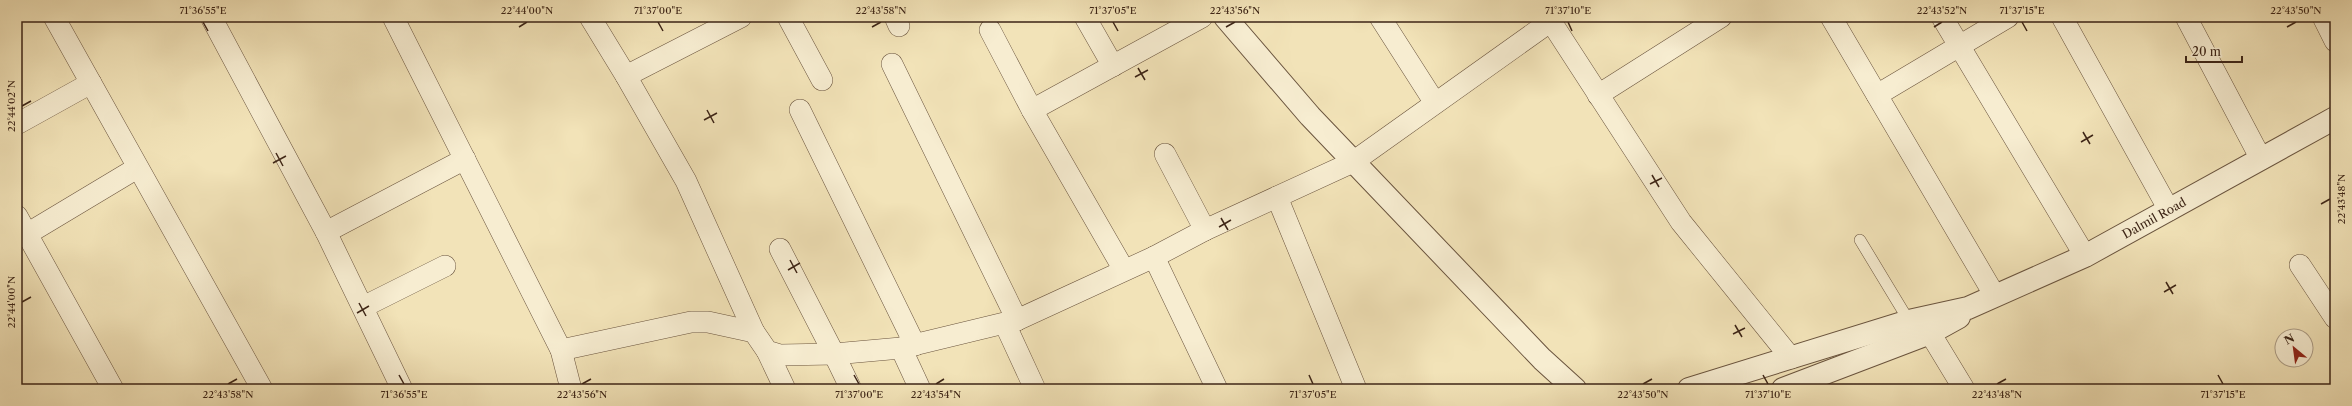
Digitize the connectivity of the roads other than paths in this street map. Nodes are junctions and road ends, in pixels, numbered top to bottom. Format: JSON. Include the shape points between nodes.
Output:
{"nodes":[{"id":1,"x":54,"y":17,"type":"edge"},
{"id":2,"x":211,"y":17,"type":"edge"},
{"id":3,"x":393,"y":17,"type":"edge"},
{"id":4,"x":590,"y":17,"type":"edge"},
{"id":5,"x":741,"y":17,"type":"edge"},
{"id":6,"x":788,"y":17,"type":"edge"},
{"id":7,"x":1085,"y":17,"type":"edge"},
{"id":8,"x":1202,"y":17,"type":"edge"},
{"id":9,"x":1225,"y":17,"type":"edge"},
{"id":10,"x":1380,"y":17,"type":"edge"},
{"id":11,"x":1721,"y":17,"type":"edge"},
{"id":12,"x":1831,"y":17,"type":"edge"},
{"id":13,"x":1942,"y":17,"type":"edge"},
{"id":14,"x":2008,"y":17,"type":"edge"},
{"id":15,"x":2062,"y":17,"type":"edge"},
{"id":16,"x":2186,"y":17,"type":"edge"},
{"id":17,"x":2323,"y":17,"type":"edge"},
{"id":18,"x":1550,"y":19,"type":"edge"},
{"id":19,"x":990,"y":30,"type":"dead end"},
{"id":20,"x":2335,"y":41,"type":"edge"},
{"id":21,"x":1960,"y":47,"type":"junction"},
{"id":22,"x":892,"y":64,"type":"dead end"},
{"id":23,"x":1113,"y":66,"type":"junction"},
{"id":24,"x":626,"y":76,"type":"junction"},
{"id":25,"x":822,"y":80,"type":"dead end"},
{"id":26,"x":91,"y":83,"type":"junction"},
{"id":27,"x":1598,"y":95,"type":"junction"},
{"id":28,"x":1877,"y":95,"type":"junction"},
{"id":29,"x":1436,"y":103,"type":"junction"},
{"id":30,"x":800,"y":110,"type":"dead end"},
{"id":31,"x":1032,"y":110,"type":"junction"},
{"id":32,"x":2335,"y":118,"type":"edge"},
{"id":33,"x":17,"y":124,"type":"edge"},
{"id":34,"x":1165,"y":154,"type":"dead end"},
{"id":35,"x":465,"y":159,"type":"junction"},
{"id":36,"x":2261,"y":159,"type":"junction"},
{"id":37,"x":1353,"y":162,"type":"junction"},
{"id":38,"x":138,"y":168,"type":"junction"},
{"id":39,"x":1277,"y":197,"type":"junction"},
{"id":40,"x":2168,"y":210,"type":"junction"},
{"id":41,"x":22,"y":225,"type":"edge"},
{"id":42,"x":1205,"y":230,"type":"junction"},
{"id":43,"x":326,"y":232,"type":"junction"},
{"id":44,"x":1860,"y":240,"type":"dead end"},
{"id":45,"x":780,"y":249,"type":"dead end"},
{"id":46,"x":2085,"y":256,"type":"junction"},
{"id":47,"x":1154,"y":257,"type":"junction"},
{"id":48,"x":2300,"y":265,"type":"dead end"},
{"id":49,"x":445,"y":266,"type":"dead end"},
{"id":50,"x":1124,"y":270,"type":"junction"},
{"id":51,"x":1995,"y":296,"type":"junction"},
{"id":52,"x":362,"y":307,"type":"junction"},
{"id":53,"x":1968,"y":308,"type":"junction"},
{"id":54,"x":2335,"y":318,"type":"edge"},
{"id":55,"x":1909,"y":321,"type":"junction"},
{"id":56,"x":1011,"y":322,"type":"junction"},
{"id":57,"x":754,"y":332,"type":"junction"},
{"id":58,"x":1930,"y":333,"type":"junction"},
{"id":59,"x":908,"y":346,"type":"junction"},
{"id":60,"x":561,"y":350,"type":"junction"},
{"id":61,"x":767,"y":350,"type":"junction"},
{"id":62,"x":834,"y":354,"type":"junction"},
{"id":63,"x":1791,"y":358,"type":"junction"},
{"id":64,"x":1791,"y":388,"type":"edge"},
{"id":65,"x":113,"y":389,"type":"edge"},
{"id":66,"x":262,"y":389,"type":"edge"},
{"id":67,"x":402,"y":389,"type":"edge"},
{"id":68,"x":571,"y":389,"type":"edge"},
{"id":69,"x":785,"y":389,"type":"edge"},
{"id":70,"x":850,"y":389,"type":"edge"},
{"id":71,"x":920,"y":389,"type":"edge"},
{"id":72,"x":1036,"y":389,"type":"edge"},
{"id":73,"x":1217,"y":389,"type":"edge"},
{"id":74,"x":1356,"y":389,"type":"edge"},
{"id":75,"x":1575,"y":389,"type":"edge"},
{"id":76,"x":1689,"y":389,"type":"edge"},
{"id":77,"x":1964,"y":389,"type":"edge"}],
"edges":[{"from":1,"to":26,"type":"street"},
{"from":2,"to":43,"type":"street"},
{"from":3,"to":35,"type":"street"},
{"from":4,"to":24,"type":"street"},
{"from":5,"to":24,"type":"street"},
{"from":6,"to":25,"type":"street"},
{"from":7,"to":23,"type":"street"},
{"from":8,"to":23,"type":"street"},
{"from":9,"to":37,"type":"street"},
{"from":10,"to":29,"type":"street"},
{"from":11,"to":27,"type":"street"},
{"from":12,"to":28,"type":"street"},
{"from":13,"to":21,"type":"street"},
{"from":14,"to":21,"type":"street"},
{"from":15,"to":40,"type":"street"},
{"from":16,"to":36,"type":"street"},
{"from":17,"to":20,"type":"street"},
{"from":18,"to":27,"type":"street"},
{"from":18,"to":29,"type":"street"},
{"from":19,"to":31,"type":"street"},
{"from":21,"to":28,"type":"street"},
{"from":21,"to":46,"type":"street"},
{"from":22,"to":56,"type":"street"},
{"from":23,"to":31,"type":"street"},
{"from":24,"to":57,"type":"street","via":[[686,182]]},
{"from":26,"to":33,"type":"street"},
{"from":26,"to":38,"type":"street"},
{"from":27,"to":63,"type":"street","via":[[1681,222]]},
{"from":28,"to":51,"type":"street"},
{"from":29,"to":37,"type":"street"},
{"from":30,"to":59,"type":"street"},
{"from":31,"to":50,"type":"street"},
{"from":32,"to":36,"type":"street","name":"Dalmil Road"},
{"from":34,"to":42,"type":"street"},
{"from":35,"to":43,"type":"street"},
{"from":35,"to":60,"type":"street"},
{"from":36,"to":40,"type":"street","name":"Dalmil Road"},
{"from":37,"to":39,"type":"street"},
{"from":37,"to":75,"type":"street","via":[[1542,359]]},
{"from":38,"to":41,"type":"street"},
{"from":38,"to":66,"type":"street"},
{"from":39,"to":42,"type":"street"},
{"from":39,"to":74,"type":"street"},
{"from":40,"to":46,"type":"street","name":"Dalmil Road"},
{"from":41,"to":65,"type":"street"},
{"from":42,"to":47,"type":"street"},
{"from":43,"to":52,"type":"street"},
{"from":44,"to":55,"type":"lane"},
{"from":45,"to":62,"type":"street"},
{"from":46,"to":51,"type":"street","name":"Dalmil Road"},
{"from":47,"to":50,"type":"street"},
{"from":47,"to":73,"type":"street"},
{"from":48,"to":54,"type":"street"},
{"from":49,"to":52,"type":"street"},
{"from":50,"to":56,"type":"street"},
{"from":51,"to":53,"type":"street","name":"Dalmil Road"},
{"from":52,"to":67,"type":"street"},
{"from":53,"to":55,"type":"street"},
{"from":53,"to":58,"type":"street","via":[[1960,316]]},
{"from":55,"to":63,"type":"street"},
{"from":56,"to":59,"type":"street"},
{"from":56,"to":72,"type":"street"},
{"from":57,"to":60,"type":"street","via":[[708,322],[691,322]]},
{"from":57,"to":61,"type":"street"},
{"from":58,"to":64,"type":"street"},
{"from":58,"to":77,"type":"street"},
{"from":59,"to":62,"type":"street"},
{"from":59,"to":71,"type":"street"},
{"from":60,"to":68,"type":"street"},
{"from":61,"to":62,"type":"street","via":[[780,355]]},
{"from":61,"to":69,"type":"street"},
{"from":62,"to":70,"type":"street"},
{"from":63,"to":76,"type":"street"}]}
